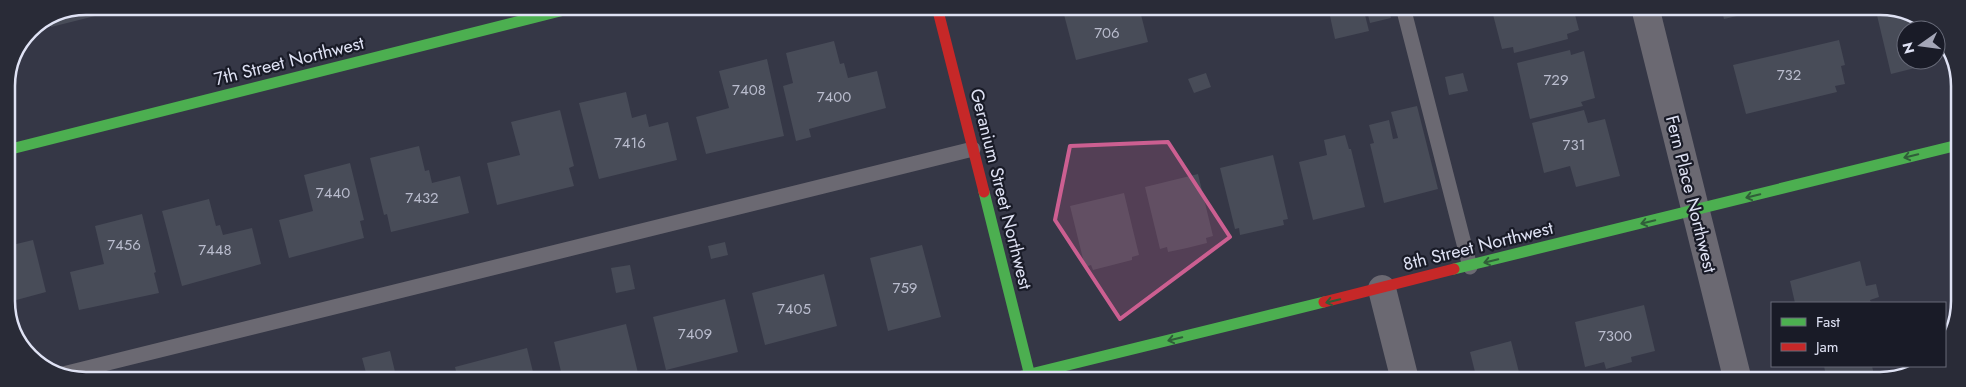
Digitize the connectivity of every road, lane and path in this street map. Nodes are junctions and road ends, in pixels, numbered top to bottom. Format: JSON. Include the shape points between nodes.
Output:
{"nodes":[{"id":1,"x":544,"y":15,"type":"edge"},
{"id":2,"x":939,"y":15,"type":"edge"},
{"id":3,"x":1405,"y":15,"type":"edge"},
{"id":4,"x":1647,"y":15,"type":"edge"},
{"id":5,"x":1951,"y":147,"type":"edge"},
{"id":6,"x":15,"y":148,"type":"edge"},
{"id":7,"x":973,"y":150,"type":"junction"},
{"id":8,"x":1695,"y":210,"type":"junction"},
{"id":9,"x":1470,"y":267,"type":"junction"},
{"id":10,"x":1382,"y":288,"type":"junction"},
{"id":11,"x":76,"y":371,"type":"edge"},
{"id":12,"x":1029,"y":372,"type":"edge"},
{"id":13,"x":1050,"y":372,"type":"edge"},
{"id":14,"x":1403,"y":372,"type":"edge"},
{"id":15,"x":1736,"y":372,"type":"edge"}],
"edges":[{"from":1,"to":6,"type":"street","name":"7th Street Northwest"},
{"from":2,"to":7,"type":"street","name":"Geranium Street Northwest"},
{"from":3,"to":9,"type":"lane"},
{"from":4,"to":8,"type":"street","name":"Fern Place Northwest"},
{"from":5,"to":8,"type":"street","name":"8th Street Northwest","one_way":true},
{"from":7,"to":11,"type":"lane"},
{"from":7,"to":12,"type":"street","name":"Geranium Street Northwest"},
{"from":8,"to":9,"type":"street","name":"8th Street Northwest","one_way":true},
{"from":8,"to":15,"type":"street","name":"Fern Place Northwest"},
{"from":9,"to":10,"type":"street","name":"8th Street Northwest"},
{"from":10,"to":13,"type":"street","name":"8th Street Northwest","one_way":true},
{"from":10,"to":14,"type":"street"}]}
